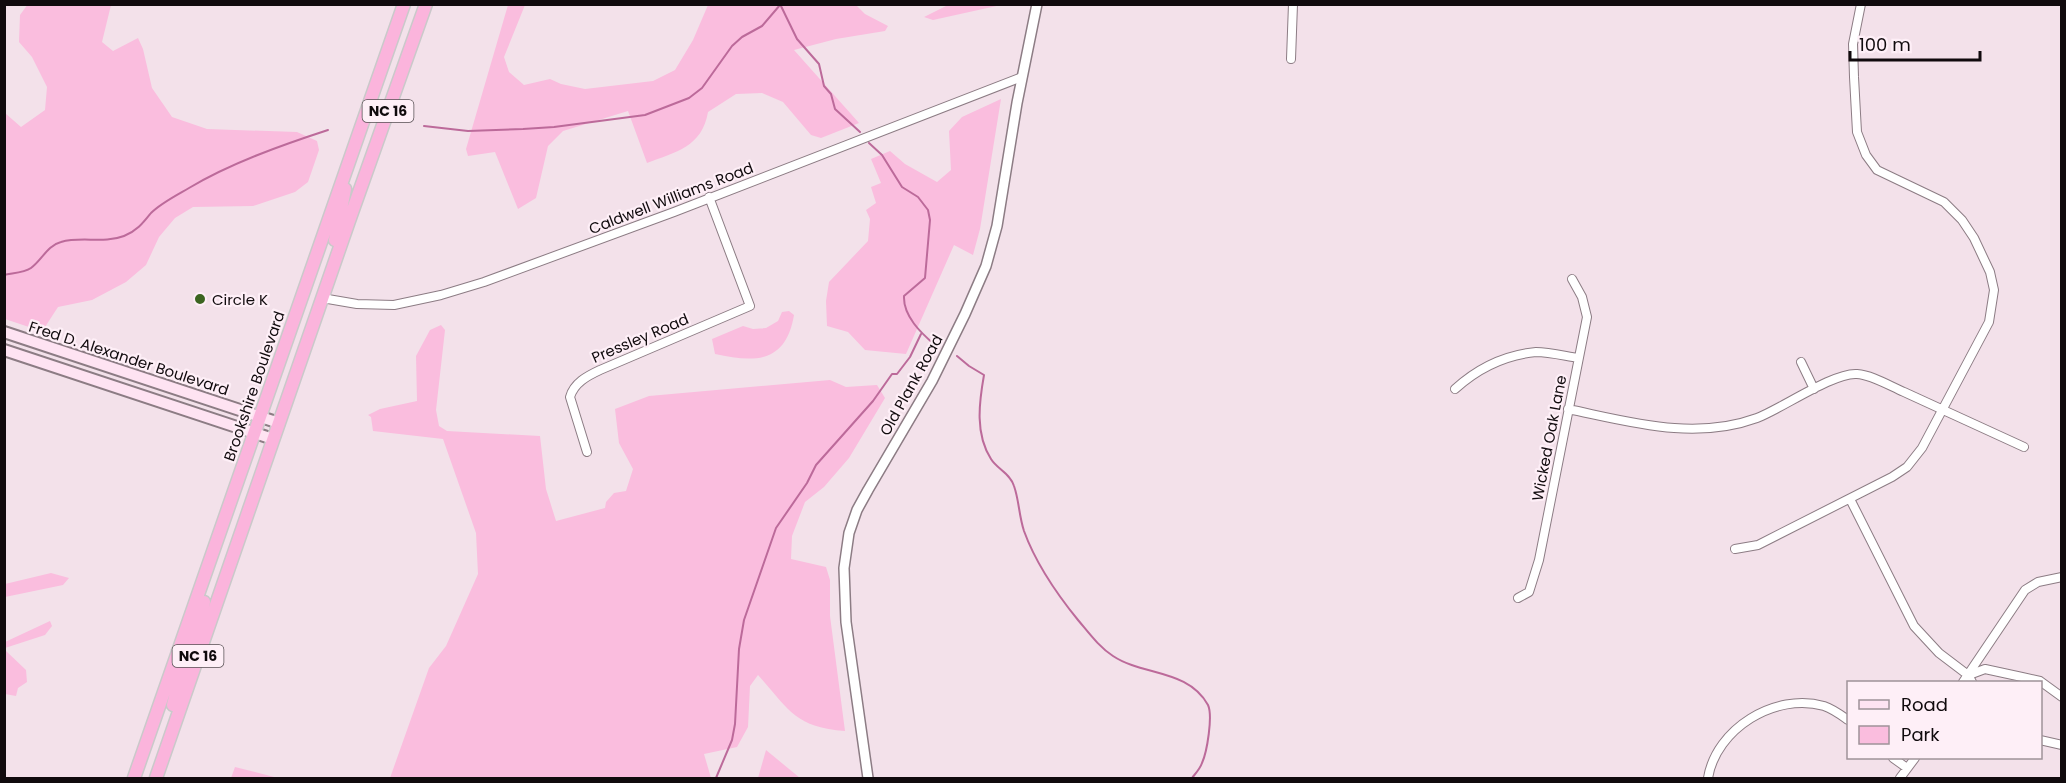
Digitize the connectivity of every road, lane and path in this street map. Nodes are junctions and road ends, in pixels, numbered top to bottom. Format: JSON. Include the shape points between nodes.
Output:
{"nodes":[{"id":1,"x":404,"y":4,"type":"edge"},
{"id":2,"x":426,"y":4,"type":"edge"},
{"id":3,"x":1037,"y":4,"type":"edge"},
{"id":4,"x":1293,"y":4,"type":"edge"},
{"id":5,"x":1861,"y":4,"type":"edge"},
{"id":6,"x":1291,"y":59,"type":"dead end"},
{"id":7,"x":1022,"y":77,"type":"junction"},
{"id":8,"x":351,"y":156,"type":"junction"},
{"id":9,"x":709,"y":197,"type":"junction"},
{"id":10,"x":1572,"y":279,"type":"dead end"},
{"id":11,"x":322,"y":298,"type":"junction"},
{"id":12,"x":300,"y":300,"type":"junction"},
{"id":13,"x":4,"y":332,"type":"edge"},
{"id":14,"x":4,"y":350,"type":"edge"},
{"id":15,"x":1578,"y":358,"type":"junction"},
{"id":16,"x":1801,"y":362,"type":"dead end"},
{"id":17,"x":293,"y":381,"type":"junction"},
{"id":18,"x":1455,"y":389,"type":"dead end"},
{"id":19,"x":1814,"y":389,"type":"junction"},
{"id":20,"x":1941,"y":408,"type":"junction"},
{"id":21,"x":1568,"y":409,"type":"junction"},
{"id":22,"x":260,"y":417,"type":"junction"},
{"id":23,"x":279,"y":423,"type":"junction"},
{"id":24,"x":255,"y":433,"type":"junction"},
{"id":25,"x":273,"y":439,"type":"junction"},
{"id":26,"x":2024,"y":447,"type":"dead end"},
{"id":27,"x":586,"y":452,"type":"dead end"},
{"id":28,"x":1850,"y":499,"type":"junction"},
{"id":29,"x":1735,"y":549,"type":"dead end"},
{"id":30,"x":214,"y":550,"type":"junction"},
{"id":31,"x":2061,"y":577,"type":"edge"},
{"id":32,"x":1518,"y":598,"type":"dead end"},
{"id":33,"x":178,"y":651,"type":"junction"},
{"id":34,"x":197,"y":658,"type":"junction"},
{"id":35,"x":1970,"y":679,"type":"edge"},
{"id":36,"x":2040,"y":681,"type":"edge"},
{"id":37,"x":2042,"y":683,"type":"edge"},
{"id":38,"x":2061,"y":697,"type":"edge"},
{"id":39,"x":1847,"y":719,"type":"edge"},
{"id":40,"x":2042,"y":740,"type":"edge"},
{"id":41,"x":2061,"y":745,"type":"edge"},
{"id":42,"x":1894,"y":759,"type":"edge"},
{"id":43,"x":1914,"y":759,"type":"edge"},
{"id":44,"x":1907,"y":768,"type":"junction"},
{"id":45,"x":134,"y":778,"type":"edge"},
{"id":46,"x":155,"y":778,"type":"edge"},
{"id":47,"x":868,"y":778,"type":"edge"},
{"id":48,"x":1708,"y":778,"type":"edge"},
{"id":49,"x":1900,"y":778,"type":"edge"}],
"edges":[{"from":1,"to":8,"type":"highway","name":"Brookshire Boulevard","number":"NC 16"},
{"from":2,"to":11,"type":"highway","number":"NC 16"},
{"from":3,"to":7,"type":"street","name":"Old Plank Road"},
{"from":4,"to":6,"type":"street"},
{"from":5,"to":20,"type":"street","via":[[1853,44],[1854,77],[1857,132],[1866,155],[1877,170],[1944,202],[1962,220],[1990,272],[1994,290],[1989,322]]},
{"from":7,"to":9,"type":"street","name":"Caldwell Williams Road"},
{"from":7,"to":47,"type":"street","name":"Old Plank Road","via":[[997,226],[986,266],[942,361],[857,510],[849,533],[844,568],[846,621]]},
{"from":8,"to":11,"type":"highway","via":[[336,238],[319,286]]},
{"from":8,"to":12,"type":"highway","name":"Brookshire Boulevard","number":"NC 16"},
{"from":9,"to":11,"type":"street","name":"Caldwell Williams Road","via":[[441,295],[385,305]]},
{"from":9,"to":27,"type":"street","name":"Pressley Road","via":[[750,306],[578,383],[570,398]]},
{"from":10,"to":15,"type":"street","name":"Wicked Oak Lane","via":[[1587,317]]},
{"from":11,"to":17,"type":"highway","number":"NC 16"},
{"from":12,"to":17,"type":"highway","via":[[309,310],[293,357]]},
{"from":12,"to":22,"type":"highway","name":"Brookshire Boulevard","number":"NC 16"},
{"from":13,"to":22,"type":"main road","name":"Fred D. Alexander Boulevard"},
{"from":14,"to":24,"type":"main road","name":"Fred D. Alexander Boulevard"},
{"from":15,"to":18,"type":"street","via":[[1537,352],[1505,358],[1469,376]]},
{"from":15,"to":21,"type":"street","name":"Wicked Oak Lane"},
{"from":16,"to":19,"type":"street"},
{"from":17,"to":23,"type":"highway","number":"NC 16"},
{"from":19,"to":20,"type":"street","via":[[1841,376],[1857,374]]},
{"from":19,"to":21,"type":"street","via":[[1757,418],[1714,428],[1647,426]]},
{"from":20,"to":26,"type":"street"},
{"from":20,"to":28,"type":"street","via":[[1922,448],[1907,467]]},
{"from":21,"to":32,"type":"street","name":"Wicked Oak Lane","via":[[1539,560],[1529,592]]},
{"from":22,"to":23,"type":"main road","name":"Fred D. Alexander Boulevard"},
{"from":22,"to":24,"type":"highway","name":"Brookshire Boulevard","number":"NC 16"},
{"from":23,"to":25,"type":"highway","number":"NC 16"},
{"from":24,"to":25,"type":"main road","name":"Fred D. Alexander Boulevard"},
{"from":24,"to":30,"type":"highway","name":"Brookshire Boulevard","number":"NC 16"},
{"from":25,"to":34,"type":"highway","number":"NC 16"},
{"from":28,"to":29,"type":"street","via":[[1758,545]]},
{"from":28,"to":35,"type":"street","via":[[1914,626],[1939,654]]},
{"from":30,"to":33,"type":"highway","name":"Brookshire Boulevard","number":"NC 16"},
{"from":30,"to":34,"type":"highway","via":[[191,647]]},
{"from":31,"to":35,"type":"street","via":[[2037,582],[2025,590]]},
{"from":33,"to":45,"type":"highway","name":"Brookshire Boulevard","number":"NC 16"},
{"from":33,"to":46,"type":"highway","via":[[184,662],[183,672]]},
{"from":34,"to":46,"type":"highway","number":"NC 16"},
{"from":35,"to":36,"type":"street","via":[[1985,669]]},
{"from":37,"to":38,"type":"street"},
{"from":39,"to":48,"type":"street","via":[[1813,704],[1778,706],[1731,733],[1714,756]]},
{"from":40,"to":41,"type":"street"},
{"from":42,"to":44,"type":"street"},
{"from":43,"to":44,"type":"street"},
{"from":44,"to":49,"type":"street"}]}
